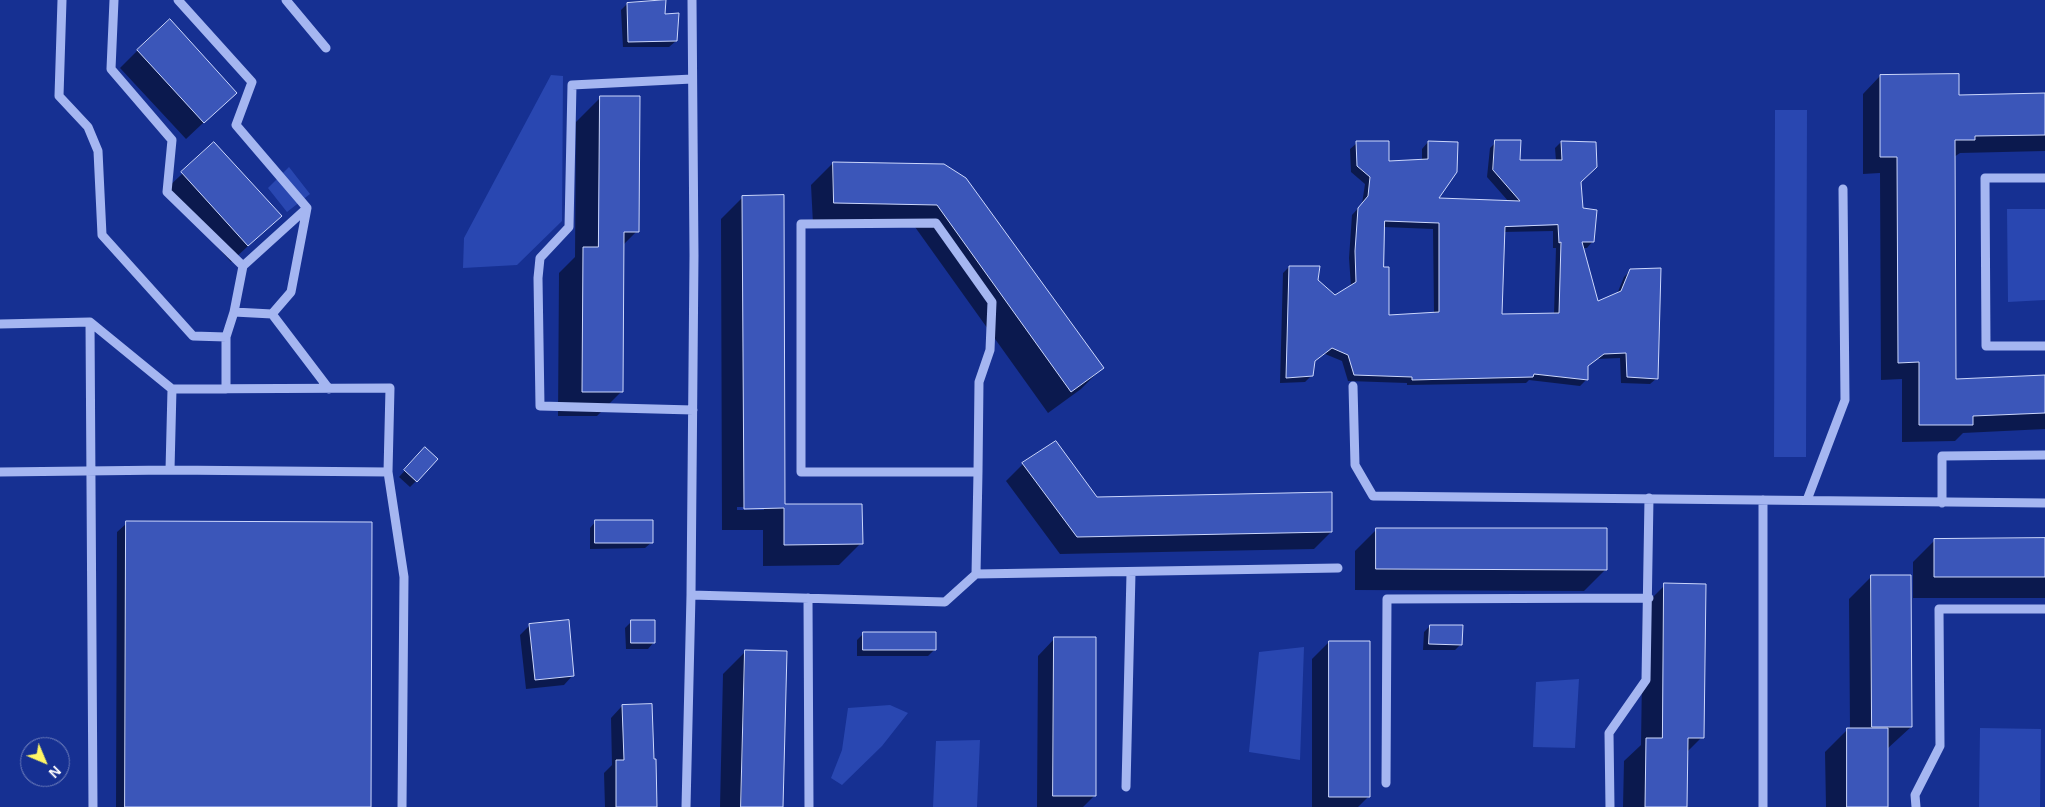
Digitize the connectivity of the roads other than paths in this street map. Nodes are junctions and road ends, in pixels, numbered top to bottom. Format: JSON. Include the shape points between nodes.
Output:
{"nodes":[{"id":1,"x":62,"y":0,"type":"edge"},
{"id":2,"x":114,"y":0,"type":"edge"},
{"id":3,"x":178,"y":0,"type":"edge"},
{"id":4,"x":286,"y":0,"type":"edge"},
{"id":5,"x":692,"y":0,"type":"edge"},
{"id":6,"x":326,"y":48,"type":"dead end"},
{"id":7,"x":692,"y":79,"type":"junction"},
{"id":8,"x":2045,"y":178,"type":"edge"},
{"id":9,"x":1843,"y":189,"type":"dead end"},
{"id":10,"x":307,"y":208,"type":"junction"},
{"id":11,"x":243,"y":266,"type":"junction"},
{"id":12,"x":234,"y":312,"type":"junction"},
{"id":13,"x":272,"y":314,"type":"junction"},
{"id":14,"x":90,"y":322,"type":"junction"},
{"id":15,"x":0,"y":324,"type":"edge"},
{"id":16,"x":226,"y":337,"type":"junction"},
{"id":17,"x":2045,"y":346,"type":"edge"},
{"id":18,"x":1353,"y":386,"type":"dead end"},
{"id":19,"x":172,"y":389,"type":"junction"},
{"id":20,"x":226,"y":389,"type":"junction"},
{"id":21,"x":329,"y":389,"type":"junction"},
{"id":22,"x":693,"y":410,"type":"junction"},
{"id":23,"x":2045,"y":455,"type":"edge"},
{"id":24,"x":170,"y":470,"type":"junction"},
{"id":25,"x":91,"y":471,"type":"junction"},
{"id":26,"x":0,"y":472,"type":"edge"},
{"id":27,"x":388,"y":472,"type":"junction"},
{"id":28,"x":978,"y":472,"type":"junction"},
{"id":29,"x":1649,"y":498,"type":"junction"},
{"id":30,"x":1762,"y":500,"type":"junction"},
{"id":31,"x":1807,"y":500,"type":"junction"},
{"id":32,"x":1942,"y":503,"type":"junction"},
{"id":33,"x":2045,"y":503,"type":"edge"},
{"id":34,"x":1338,"y":568,"type":"dead end"},
{"id":35,"x":1131,"y":573,"type":"junction"},
{"id":36,"x":976,"y":574,"type":"junction"},
{"id":37,"x":691,"y":596,"type":"junction"},
{"id":38,"x":808,"y":598,"type":"junction"},
{"id":39,"x":1649,"y":598,"type":"junction"},
{"id":40,"x":2045,"y":610,"type":"edge"},
{"id":41,"x":1386,"y":783,"type":"dead end"},
{"id":42,"x":1126,"y":787,"type":"dead end"},
{"id":43,"x":93,"y":807,"type":"edge"},
{"id":44,"x":402,"y":807,"type":"edge"},
{"id":45,"x":686,"y":807,"type":"edge"},
{"id":46,"x":809,"y":807,"type":"edge"},
{"id":47,"x":1610,"y":807,"type":"edge"},
{"id":48,"x":1763,"y":807,"type":"edge"},
{"id":49,"x":1916,"y":807,"type":"edge"}],
"edges":[{"from":1,"to":16,"type":"street","via":[[59,96],[88,127],[98,151],[102,235],[193,336]]},
{"from":2,"to":11,"type":"street","via":[[111,69],[172,140],[167,192]]},
{"from":3,"to":10,"type":"street","via":[[252,82],[236,125]]},
{"from":4,"to":6,"type":"street"},
{"from":5,"to":7,"type":"street"},
{"from":7,"to":22,"type":"street"},
{"from":7,"to":22,"type":"street","via":[[572,85],[568,227],[540,258],[538,278],[540,406]]},
{"from":8,"to":17,"type":"street","via":[[1985,178],[1985,188],[1986,346]]},
{"from":9,"to":31,"type":"street","via":[[1845,400]]},
{"from":10,"to":11,"type":"street"},
{"from":10,"to":13,"type":"street","via":[[291,292]]},
{"from":11,"to":12,"type":"street"},
{"from":12,"to":13,"type":"street"},
{"from":12,"to":16,"type":"street"},
{"from":13,"to":21,"type":"street"},
{"from":14,"to":15,"type":"street"},
{"from":14,"to":19,"type":"street"},
{"from":14,"to":25,"type":"street"},
{"from":16,"to":20,"type":"street"},
{"from":18,"to":29,"type":"street","via":[[1355,465],[1373,496]]},
{"from":19,"to":20,"type":"street"},
{"from":19,"to":24,"type":"street"},
{"from":20,"to":21,"type":"street"},
{"from":21,"to":27,"type":"street","via":[[390,388]]},
{"from":22,"to":37,"type":"street"},
{"from":23,"to":32,"type":"street","via":[[1942,456]]},
{"from":24,"to":25,"type":"street"},
{"from":24,"to":27,"type":"street"},
{"from":25,"to":26,"type":"street"},
{"from":25,"to":43,"type":"street"},
{"from":27,"to":44,"type":"street","via":[[404,577]]},
{"from":28,"to":28,"type":"street","via":[[980,382],[990,350],[992,302],[936,223],[801,224],[801,472]]},
{"from":28,"to":36,"type":"street"},
{"from":29,"to":30,"type":"street"},
{"from":29,"to":39,"type":"street"},
{"from":30,"to":31,"type":"street"},
{"from":30,"to":48,"type":"street"},
{"from":31,"to":32,"type":"street"},
{"from":32,"to":33,"type":"street"},
{"from":34,"to":35,"type":"street"},
{"from":35,"to":36,"type":"street"},
{"from":35,"to":42,"type":"street"},
{"from":36,"to":38,"type":"street","via":[[945,602]]},
{"from":37,"to":38,"type":"street"},
{"from":37,"to":45,"type":"street"},
{"from":38,"to":46,"type":"street"},
{"from":39,"to":41,"type":"street","via":[[1387,599]]},
{"from":39,"to":47,"type":"street","via":[[1646,680],[1609,733]]},
{"from":40,"to":49,"type":"street","via":[[1940,609],[1940,746],[1915,795]]}]}
